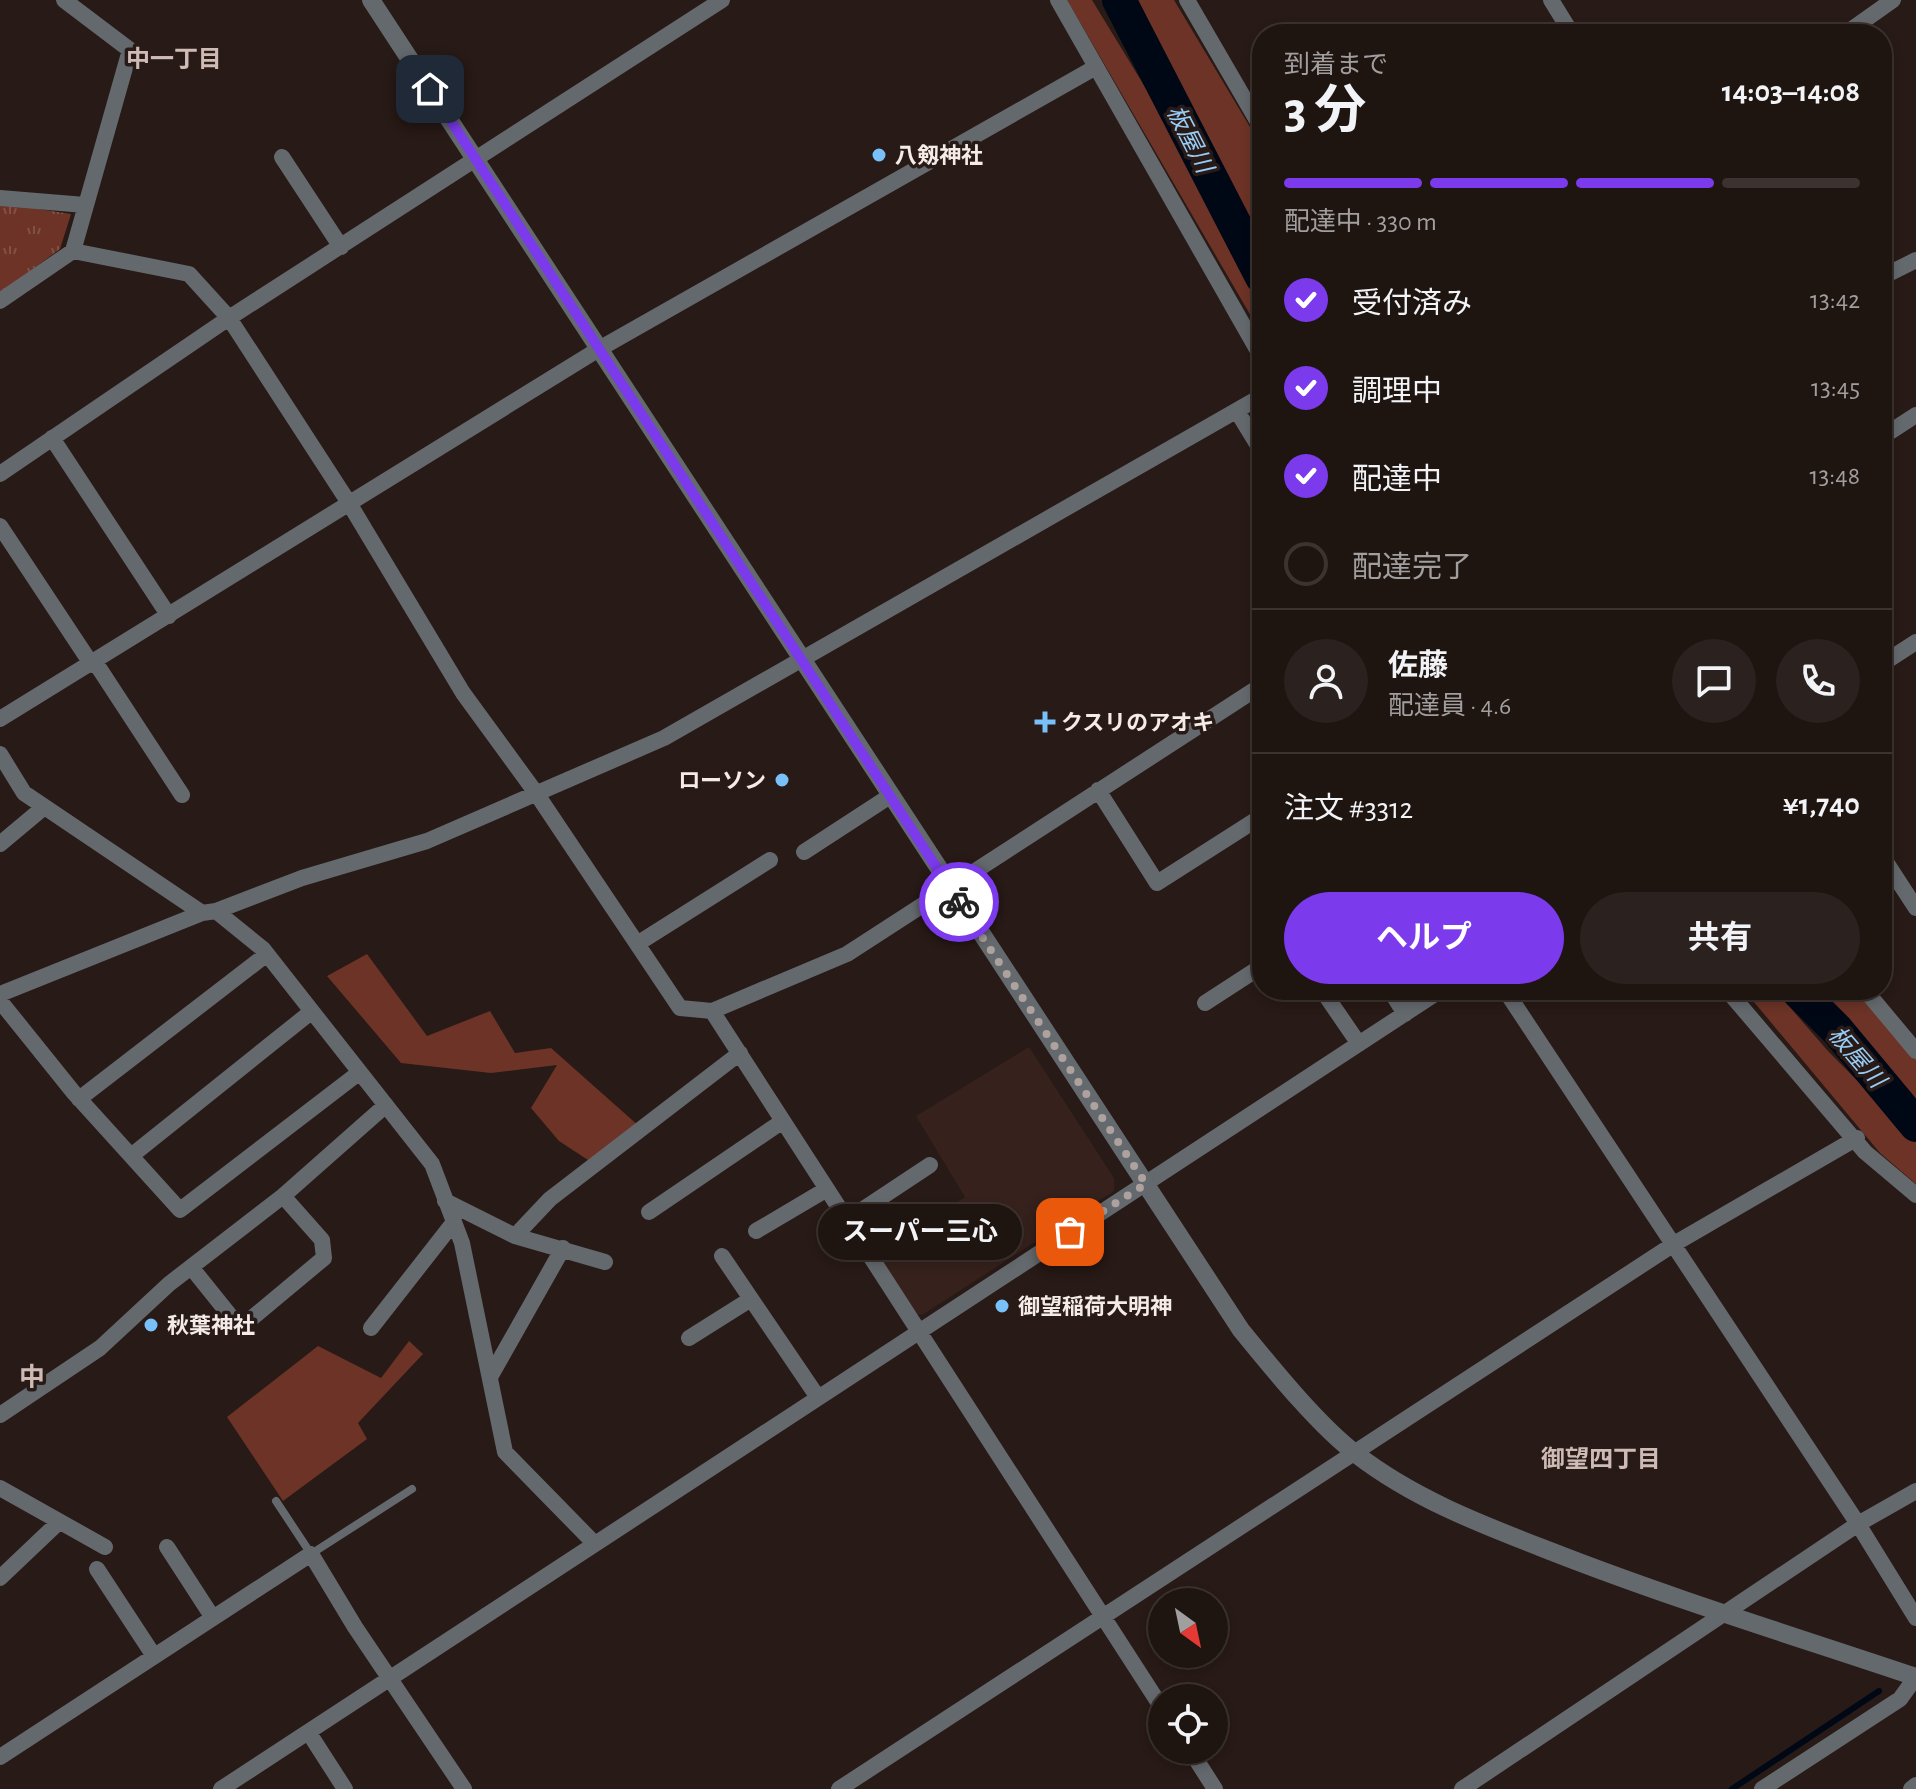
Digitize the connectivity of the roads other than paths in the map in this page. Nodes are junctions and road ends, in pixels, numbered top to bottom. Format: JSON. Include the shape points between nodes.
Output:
{"nodes":[{"id":1,"x":64,"y":0,"type":"edge"},
{"id":2,"x":371,"y":0,"type":"edge"},
{"id":3,"x":722,"y":0,"type":"edge"},
{"id":4,"x":1058,"y":0,"type":"edge"},
{"id":5,"x":1187,"y":0,"type":"edge"},
{"id":6,"x":1551,"y":0,"type":"edge"},
{"id":7,"x":1893,"y":0,"type":"edge"},
{"id":8,"x":1566,"y":24,"type":"edge"},
{"id":9,"x":1859,"y":24,"type":"edge"},
{"id":10,"x":1096,"y":67,"type":"junction"},
{"id":11,"x":1252,"y":112,"type":"edge"},
{"id":12,"x":282,"y":157,"type":"dead end"},
{"id":13,"x":477,"y":161,"type":"junction"},
{"id":14,"x":0,"y":198,"type":"edge"},
{"id":15,"x":85,"y":205,"type":"junction"},
{"id":16,"x":341,"y":247,"type":"junction"},
{"id":17,"x":73,"y":251,"type":"junction"},
{"id":18,"x":1916,"y":260,"type":"edge"},
{"id":19,"x":1892,"y":272,"type":"edge"},
{"id":20,"x":0,"y":301,"type":"edge"},
{"id":21,"x":229,"y":318,"type":"junction"},
{"id":22,"x":1252,"y":340,"type":"edge"},
{"id":23,"x":599,"y":349,"type":"junction"},
{"id":24,"x":1252,"y":402,"type":"edge"},
{"id":25,"x":1916,"y":415,"type":"edge"},
{"id":26,"x":1240,"y":416,"type":"dead end"},
{"id":27,"x":1892,"y":431,"type":"edge"},
{"id":28,"x":1252,"y":436,"type":"edge"},
{"id":29,"x":52,"y":438,"type":"junction"},
{"id":30,"x":0,"y":474,"type":"edge"},
{"id":31,"x":349,"y":503,"type":"junction"},
{"id":32,"x":0,"y":526,"type":"edge"},
{"id":33,"x":169,"y":616,"type":"junction"},
{"id":34,"x":1916,"y":642,"type":"edge"},
{"id":35,"x":1892,"y":658,"type":"edge"},
{"id":36,"x":803,"y":661,"type":"junction"},
{"id":37,"x":94,"y":664,"type":"junction"},
{"id":38,"x":1252,"y":691,"type":"edge"},
{"id":39,"x":0,"y":719,"type":"edge"},
{"id":40,"x":0,"y":754,"type":"edge"},
{"id":41,"x":1098,"y":790,"type":"junction"},
{"id":42,"x":536,"y":793,"type":"junction"},
{"id":43,"x":182,"y":795,"type":"dead end"},
{"id":44,"x":890,"y":796,"type":"junction"},
{"id":45,"x":43,"y":808,"type":"junction"},
{"id":46,"x":1252,"y":822,"type":"edge"},
{"id":47,"x":0,"y":844,"type":"edge"},
{"id":48,"x":804,"y":852,"type":"dead end"},
{"id":49,"x":770,"y":860,"type":"dead end"},
{"id":50,"x":1892,"y":871,"type":"edge"},
{"id":51,"x":949,"y":887,"type":"junction"},
{"id":52,"x":1916,"y":908,"type":"edge"},
{"id":53,"x":209,"y":912,"type":"junction"},
{"id":54,"x":637,"y":944,"type":"junction"},
{"id":55,"x":267,"y":954,"type":"junction"},
{"id":56,"x":1252,"y":972,"type":"edge"},
{"id":57,"x":0,"y":994,"type":"edge"},
{"id":58,"x":1329,"y":1000,"type":"edge"},
{"id":59,"x":1396,"y":1000,"type":"edge"},
{"id":60,"x":1426,"y":1000,"type":"edge"},
{"id":61,"x":1512,"y":1000,"type":"edge"},
{"id":62,"x":1736,"y":1000,"type":"edge"},
{"id":63,"x":1873,"y":1000,"type":"edge"},
{"id":64,"x":0,"y":1001,"type":"edge"},
{"id":65,"x":1205,"y":1003,"type":"dead end"},
{"id":66,"x":712,"y":1011,"type":"junction"},
{"id":67,"x":311,"y":1012,"type":"junction"},
{"id":68,"x":1405,"y":1014,"type":"junction"},
{"id":69,"x":1359,"y":1044,"type":"junction"},
{"id":70,"x":1916,"y":1051,"type":"edge"},
{"id":71,"x":740,"y":1053,"type":"junction"},
{"id":72,"x":360,"y":1072,"type":"junction"},
{"id":73,"x":79,"y":1099,"type":"junction"},
{"id":74,"x":386,"y":1105,"type":"junction"},
{"id":75,"x":783,"y":1121,"type":"junction"},
{"id":76,"x":1857,"y":1138,"type":"junction"},
{"id":77,"x":131,"y":1156,"type":"junction"},
{"id":78,"x":930,"y":1165,"type":"dead end"},
{"id":79,"x":1146,"y":1184,"type":"junction"},
{"id":80,"x":827,"y":1189,"type":"junction"},
{"id":81,"x":1916,"y":1195,"type":"edge"},
{"id":82,"x":283,"y":1196,"type":"junction"},
{"id":83,"x":445,"y":1201,"type":"junction"},
{"id":84,"x":649,"y":1212,"type":"dead end"},
{"id":85,"x":847,"y":1220,"type":"junction"},
{"id":86,"x":454,"y":1222,"type":"junction"},
{"id":87,"x":756,"y":1231,"type":"dead end"},
{"id":88,"x":515,"y":1236,"type":"junction"},
{"id":89,"x":1674,"y":1244,"type":"junction"},
{"id":90,"x":563,"y":1248,"type":"junction"},
{"id":91,"x":722,"y":1256,"type":"dead end"},
{"id":92,"x":605,"y":1262,"type":"dead end"},
{"id":93,"x":191,"y":1267,"type":"junction"},
{"id":94,"x":751,"y":1299,"type":"junction"},
{"id":95,"x":371,"y":1328,"type":"dead end"},
{"id":96,"x":918,"y":1330,"type":"junction"},
{"id":97,"x":689,"y":1338,"type":"dead end"},
{"id":98,"x":490,"y":1377,"type":"junction"},
{"id":99,"x":817,"y":1396,"type":"junction"},
{"id":100,"x":0,"y":1415,"type":"edge"},
{"id":101,"x":1354,"y":1453,"type":"junction"},
{"id":102,"x":0,"y":1488,"type":"edge"},
{"id":103,"x":412,"y":1489,"type":"dead end"},
{"id":104,"x":1916,"y":1491,"type":"edge"},
{"id":105,"x":276,"y":1501,"type":"dead end"},
{"id":106,"x":59,"y":1522,"type":"junction"},
{"id":107,"x":1858,"y":1524,"type":"junction"},
{"id":108,"x":594,"y":1543,"type":"junction"},
{"id":109,"x":105,"y":1547,"type":"dead end"},
{"id":110,"x":167,"y":1547,"type":"dead end"},
{"id":111,"x":311,"y":1554,"type":"junction"},
{"id":112,"x":97,"y":1569,"type":"dead end"},
{"id":113,"x":0,"y":1578,"type":"edge"},
{"id":114,"x":1727,"y":1614,"type":"junction"},
{"id":115,"x":213,"y":1618,"type":"junction"},
{"id":116,"x":1104,"y":1618,"type":"junction"},
{"id":117,"x":1916,"y":1618,"type":"edge"},
{"id":118,"x":154,"y":1656,"type":"junction"},
{"id":119,"x":1916,"y":1677,"type":"edge"},
{"id":120,"x":391,"y":1679,"type":"junction"},
{"id":121,"x":1148,"y":1686,"type":"edge"},
{"id":122,"x":309,"y":1733,"type":"junction"},
{"id":123,"x":0,"y":1757,"type":"edge"},
{"id":124,"x":1199,"y":1764,"type":"edge"},
{"id":125,"x":221,"y":1789,"type":"edge"},
{"id":126,"x":345,"y":1789,"type":"edge"},
{"id":127,"x":464,"y":1789,"type":"edge"},
{"id":128,"x":839,"y":1789,"type":"edge"},
{"id":129,"x":1215,"y":1789,"type":"edge"},
{"id":130,"x":1462,"y":1789,"type":"edge"},
{"id":131,"x":1762,"y":1789,"type":"edge"}],
"edges":[{"from":1,"to":15,"type":"street","via":[[130,50]]},
{"from":2,"to":13,"type":"street"},
{"from":3,"to":13,"type":"street"},
{"from":4,"to":10,"type":"street"},
{"from":5,"to":11,"type":"street"},
{"from":6,"to":8,"type":"street"},
{"from":7,"to":9,"type":"street"},
{"from":10,"to":22,"type":"street"},
{"from":10,"to":23,"type":"street"},
{"from":12,"to":16,"type":"street"},
{"from":13,"to":16,"type":"street"},
{"from":13,"to":23,"type":"street"},
{"from":14,"to":15,"type":"street"},
{"from":15,"to":17,"type":"street"},
{"from":16,"to":21,"type":"street"},
{"from":17,"to":20,"type":"street"},
{"from":17,"to":21,"type":"street","via":[[189,274]]},
{"from":18,"to":19,"type":"street"},
{"from":21,"to":29,"type":"street"},
{"from":21,"to":31,"type":"street"},
{"from":23,"to":31,"type":"street"},
{"from":23,"to":36,"type":"street"},
{"from":24,"to":36,"type":"street"},
{"from":25,"to":27,"type":"street"},
{"from":26,"to":28,"type":"street"},
{"from":29,"to":30,"type":"street"},
{"from":29,"to":33,"type":"street"},
{"from":31,"to":33,"type":"street"},
{"from":31,"to":42,"type":"street","via":[[463,693]]},
{"from":32,"to":37,"type":"street"},
{"from":33,"to":37,"type":"street"},
{"from":34,"to":35,"type":"street"},
{"from":36,"to":42,"type":"street","via":[[664,738]]},
{"from":36,"to":44,"type":"street"},
{"from":37,"to":39,"type":"street"},
{"from":37,"to":43,"type":"street"},
{"from":38,"to":41,"type":"street"},
{"from":40,"to":45,"type":"street","via":[[24,793]]},
{"from":41,"to":46,"type":"street","via":[[1157,883]]},
{"from":41,"to":51,"type":"street"},
{"from":42,"to":53,"type":"street","via":[[427,841]]},
{"from":42,"to":54,"type":"street"},
{"from":44,"to":48,"type":"street"},
{"from":44,"to":51,"type":"street"},
{"from":45,"to":47,"type":"street"},
{"from":45,"to":53,"type":"street"},
{"from":49,"to":54,"type":"street"},
{"from":50,"to":52,"type":"street"},
{"from":51,"to":66,"type":"street","via":[[847,954]]},
{"from":51,"to":79,"type":"street"},
{"from":53,"to":55,"type":"street","via":[[246,932]]},
{"from":53,"to":57,"type":"street"},
{"from":54,"to":66,"type":"street","via":[[680,1008]]},
{"from":55,"to":67,"type":"street"},
{"from":55,"to":73,"type":"street"},
{"from":56,"to":65,"type":"street"},
{"from":58,"to":69,"type":"street"},
{"from":59,"to":68,"type":"street"},
{"from":60,"to":68,"type":"street"},
{"from":61,"to":89,"type":"street"},
{"from":62,"to":76,"type":"street"},
{"from":63,"to":70,"type":"street"},
{"from":64,"to":73,"type":"street"},
{"from":66,"to":71,"type":"street"},
{"from":67,"to":72,"type":"street"},
{"from":67,"to":77,"type":"street"},
{"from":68,"to":69,"type":"street"},
{"from":69,"to":79,"type":"street"},
{"from":71,"to":75,"type":"street"},
{"from":71,"to":88,"type":"street","via":[[550,1199]]},
{"from":72,"to":74,"type":"street"},
{"from":72,"to":77,"type":"street","via":[[180,1210]]},
{"from":73,"to":77,"type":"street"},
{"from":74,"to":82,"type":"street"},
{"from":74,"to":83,"type":"street","via":[[432,1164]]},
{"from":75,"to":80,"type":"street"},
{"from":75,"to":84,"type":"street"},
{"from":76,"to":81,"type":"street","via":[[1865,1152]]},
{"from":76,"to":89,"type":"street"},
{"from":78,"to":85,"type":"street"},
{"from":79,"to":96,"type":"street"},
{"from":79,"to":101,"type":"street","via":[[1241,1330]]},
{"from":80,"to":85,"type":"street"},
{"from":80,"to":87,"type":"street"},
{"from":82,"to":93,"type":"street"},
{"from":82,"to":93,"type":"street","via":[[322,1240],[324,1258],[240,1328]]},
{"from":83,"to":86,"type":"street"},
{"from":83,"to":88,"type":"street"},
{"from":85,"to":96,"type":"street"},
{"from":86,"to":95,"type":"street"},
{"from":86,"to":98,"type":"street"},
{"from":88,"to":90,"type":"street"},
{"from":89,"to":101,"type":"street"},
{"from":89,"to":107,"type":"street"},
{"from":90,"to":92,"type":"street"},
{"from":90,"to":98,"type":"street"},
{"from":91,"to":94,"type":"street"},
{"from":93,"to":100,"type":"street","via":[[100,1348]]},
{"from":94,"to":97,"type":"street"},
{"from":94,"to":99,"type":"street"},
{"from":96,"to":99,"type":"street"},
{"from":96,"to":116,"type":"street"},
{"from":98,"to":108,"type":"street","via":[[505,1452]]},
{"from":99,"to":108,"type":"street"},
{"from":101,"to":114,"type":"street","via":[[1402,1486],[1477,1523]]},
{"from":101,"to":116,"type":"street"},
{"from":102,"to":106,"type":"street"},
{"from":103,"to":111,"type":"lane"},
{"from":104,"to":107,"type":"street"},
{"from":105,"to":111,"type":"lane"},
{"from":106,"to":109,"type":"street"},
{"from":106,"to":113,"type":"street"},
{"from":107,"to":114,"type":"street"},
{"from":107,"to":117,"type":"street"},
{"from":108,"to":120,"type":"street"},
{"from":110,"to":115,"type":"street"},
{"from":111,"to":115,"type":"street"},
{"from":111,"to":120,"type":"street"},
{"from":112,"to":118,"type":"street"},
{"from":114,"to":119,"type":"street"},
{"from":114,"to":130,"type":"street"},
{"from":115,"to":118,"type":"street"},
{"from":116,"to":121,"type":"street"},
{"from":116,"to":128,"type":"street"},
{"from":118,"to":123,"type":"street"},
{"from":119,"to":131,"type":"street","via":[[1900,1699]]},
{"from":120,"to":122,"type":"street"},
{"from":120,"to":127,"type":"street"},
{"from":122,"to":125,"type":"street"},
{"from":122,"to":126,"type":"street"},
{"from":124,"to":129,"type":"street"}]}
